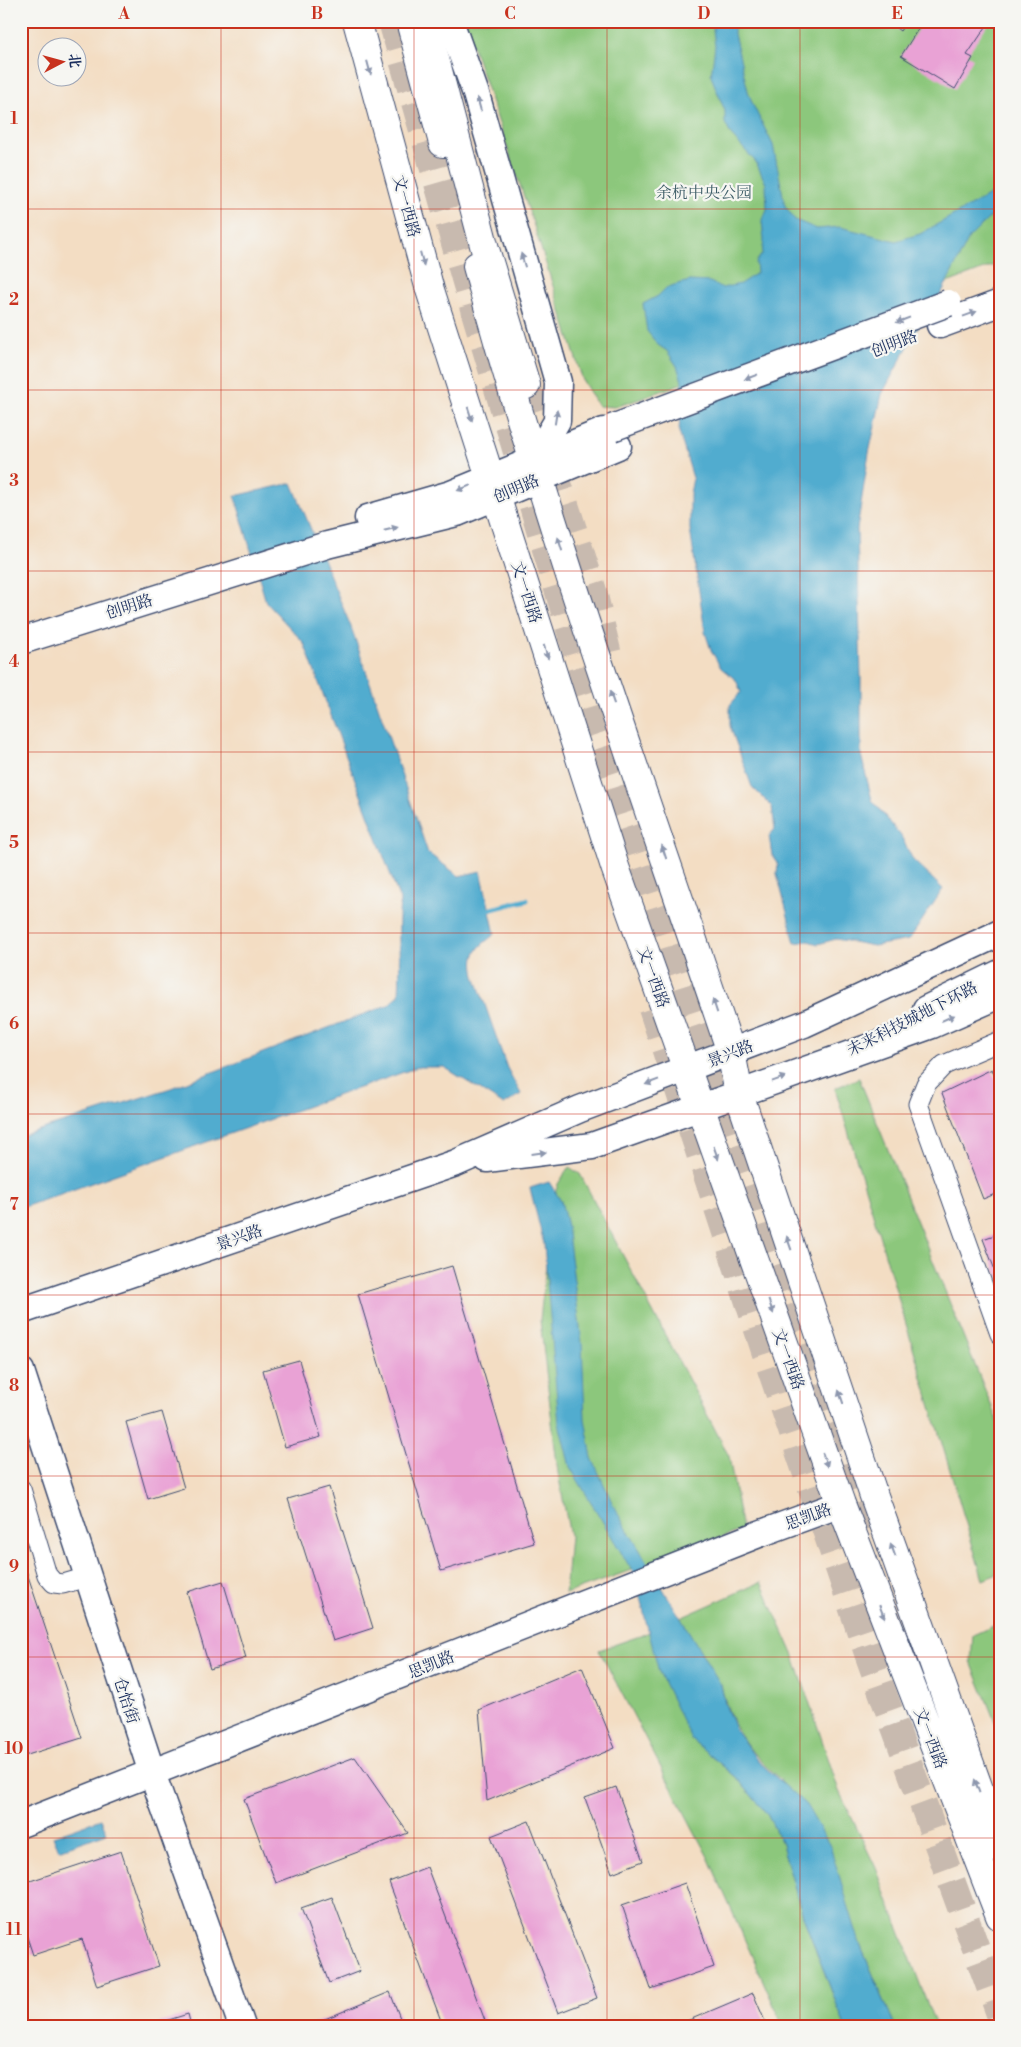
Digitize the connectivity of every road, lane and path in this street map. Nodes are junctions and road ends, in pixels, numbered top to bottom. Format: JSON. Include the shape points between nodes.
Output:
{"nodes":[{"id":1,"x":356,"y":21,"type":"edge"},
{"id":2,"x":410,"y":21,"type":"edge"},
{"id":3,"x":425,"y":21,"type":"edge"},
{"id":4,"x":450,"y":21,"type":"edge"},
{"id":5,"x":1000,"y":284,"type":"edge"},
{"id":6,"x":1000,"y":303,"type":"edge"},
{"id":7,"x":944,"y":314,"type":"junction"},
{"id":8,"x":526,"y":385,"type":"tunnel mouth"},
{"id":9,"x":537,"y":469,"type":"junction"},
{"id":10,"x":493,"y":487,"type":"junction"},
{"id":11,"x":237,"y":565,"type":"junction"},
{"id":12,"x":21,"y":625,"type":"edge"},
{"id":13,"x":21,"y":641,"type":"edge"},
{"id":14,"x":1000,"y":933,"type":"edge"},
{"id":15,"x":1000,"y":951,"type":"edge"},
{"id":16,"x":1000,"y":973,"type":"edge"},
{"id":17,"x":1000,"y":995,"type":"edge"},
{"id":18,"x":804,"y":1024,"type":"junction"},
{"id":19,"x":1000,"y":1041,"type":"edge"},
{"id":20,"x":730,"y":1052,"type":"junction"},
{"id":21,"x":824,"y":1063,"type":"junction"},
{"id":22,"x":686,"y":1069,"type":"junction"},
{"id":23,"x":739,"y":1094,"type":"junction"},
{"id":24,"x":700,"y":1108,"type":"junction"},
{"id":25,"x":456,"y":1163,"type":"junction"},
{"id":26,"x":21,"y":1311,"type":"edge"},
{"id":27,"x":1000,"y":1334,"type":"edge"},
{"id":28,"x":21,"y":1371,"type":"edge"},
{"id":29,"x":21,"y":1489,"type":"edge"},
{"id":30,"x":841,"y":1504,"type":"junction"},
{"id":31,"x":87,"y":1577,"type":"junction"},
{"id":32,"x":152,"y":1773,"type":"junction"},
{"id":33,"x":21,"y":1824,"type":"edge"},
{"id":34,"x":1000,"y":1848,"type":"edge"},
{"id":35,"x":1000,"y":1916,"type":"edge"},
{"id":36,"x":242,"y":2026,"type":"edge"}],
"edges":[{"from":1,"to":10,"type":"main road","name":"文一西路","one_way":true,"via":[[430,290]]},
{"from":2,"to":9,"type":"main road","name":"文一西路","via":[[502,360]]},
{"from":3,"to":8,"type":"main road","via":[[485,249]]},
{"from":9,"to":4,"type":"street","one_way":true,"via":[[557,422],[558,382],[476,94]]},
{"from":5,"to":7,"type":"street","name":"创明路"},
{"from":7,"to":6,"type":"street","name":"创明路","one_way":true},
{"from":7,"to":9,"type":"street","name":"创明路","via":[[612,435]]},
{"from":9,"to":10,"type":"street","name":"创明路"},
{"from":20,"to":9,"type":"main road","name":"文一西路","one_way":true},
{"from":10,"to":11,"type":"street","name":"创明路","via":[[451,494],[330,537]]},
{"from":10,"to":22,"type":"main road","name":"文一西路","one_way":true,"via":[[612,858]]},
{"from":11,"to":12,"type":"street","name":"创明路"},
{"from":11,"to":13,"type":"street","name":"创明路"},
{"from":14,"to":18,"type":"street","name":"景兴路"},
{"from":15,"to":18,"type":"street","name":"未来科技城地下环路","via":[[903,993]]},
{"from":16,"to":21,"type":"street","name":"未来科技城地下环路"},
{"from":21,"to":17,"type":"street","name":"景兴路","one_way":true,"via":[[932,1025]]},
{"from":18,"to":20,"type":"street","name":"景兴路"},
{"from":19,"to":27,"type":"street","via":[[944,1065],[926,1084],[918,1104]]},
{"from":20,"to":22,"type":"street","name":"景兴路"},
{"from":20,"to":23,"type":"main road","name":"文一西路"},
{"from":23,"to":21,"type":"street","name":"景兴路","one_way":true},
{"from":22,"to":24,"type":"main road","name":"文一西路"},
{"from":22,"to":25,"type":"street","name":"景兴路","one_way":true,"via":[[580,1109]]},
{"from":23,"to":24,"type":"street","name":"景兴路"},
{"from":34,"to":23,"type":"main road","name":"文一西路","one_way":true,"via":[[874,1496]]},
{"from":25,"to":24,"type":"street","name":"景兴路","one_way":true,"via":[[592,1146]]},
{"from":24,"to":30,"type":"main road","name":"文一西路","one_way":true},
{"from":25,"to":26,"type":"street","name":"景兴路"},
{"from":28,"to":31,"type":"street","name":"仓怡街"},
{"from":29,"to":31,"type":"street","via":[[47,1575],[54,1583],[62,1584]]},
{"from":30,"to":32,"type":"street","name":"思凯路"},
{"from":30,"to":35,"type":"main road","name":"文一西路","one_way":true},
{"from":31,"to":32,"type":"street","name":"仓怡街"},
{"from":32,"to":33,"type":"street","name":"思凯路"},
{"from":32,"to":36,"type":"street","name":"仓怡街"}]}
